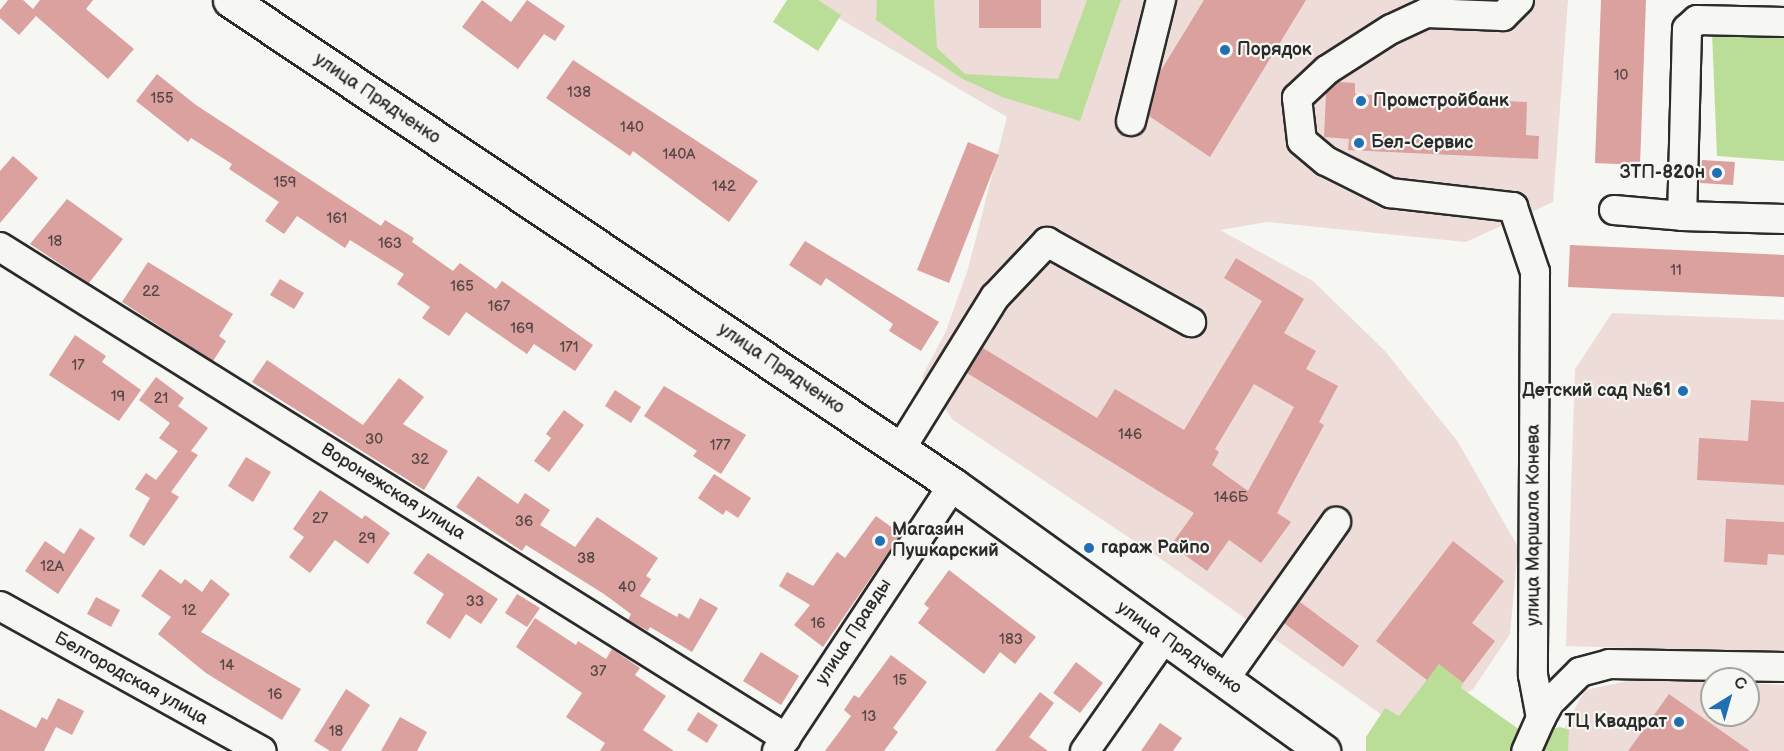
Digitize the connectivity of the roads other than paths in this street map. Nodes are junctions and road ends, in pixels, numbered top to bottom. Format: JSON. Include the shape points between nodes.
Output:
{"nodes":[{"id":1,"x":230,"y":0,"type":"edge"},
{"id":2,"x":1161,"y":0,"type":"edge"},
{"id":3,"x":1519,"y":0,"type":"edge"},
{"id":4,"x":1784,"y":22,"type":"edge"},
{"id":5,"x":1131,"y":121,"type":"dead end"},
{"id":6,"x":1614,"y":210,"type":"dead end"},
{"id":7,"x":1682,"y":216,"type":"junction"},
{"id":8,"x":1784,"y":219,"type":"edge"},
{"id":9,"x":0,"y":246,"type":"edge"},
{"id":10,"x":1191,"y":322,"type":"dead end"},
{"id":11,"x":900,"y":450,"type":"junction"},
{"id":12,"x":953,"y":485,"type":"junction"},
{"id":13,"x":1336,"y":522,"type":"dead end"},
{"id":14,"x":0,"y":606,"type":"edge"},
{"id":15,"x":1164,"y":638,"type":"junction"},
{"id":16,"x":1784,"y":667,"type":"edge"},
{"id":17,"x":1224,"y":680,"type":"junction"},
{"id":18,"x":1541,"y":718,"type":"junction"},
{"id":19,"x":782,"y":745,"type":"edge"},
{"id":20,"x":262,"y":751,"type":"edge"},
{"id":21,"x":1085,"y":751,"type":"edge"},
{"id":22,"x":1323,"y":751,"type":"edge"},
{"id":23,"x":1526,"y":751,"type":"edge"}],
"edges":[{"from":1,"to":11,"type":"main road","name":"улица Прядченко"},
{"from":2,"to":5,"type":"street"},
{"from":3,"to":18,"type":"street","name":"улица Маршала Конева","via":[[1503,16],[1426,13],[1391,29],[1327,70],[1297,98],[1302,141],[1326,161],[1390,193],[1513,207],[1535,272],[1533,675]]},
{"from":4,"to":7,"type":"street","via":[[1697,20],[1687,29]]},
{"from":6,"to":7,"type":"street"},
{"from":7,"to":8,"type":"street"},
{"from":9,"to":19,"type":"street","name":"Воронежская улица"},
{"from":10,"to":11,"type":"street","via":[[1047,242],[995,297]]},
{"from":11,"to":12,"type":"main road","name":"улица Прядченко"},
{"from":12,"to":15,"type":"main road","name":"улица Прядченко"},
{"from":12,"to":19,"type":"street","name":"улица Правды"},
{"from":13,"to":17,"type":"street"},
{"from":14,"to":20,"type":"street","name":"Белгородская улица"},
{"from":15,"to":17,"type":"main road","name":"улица Прядченко"},
{"from":15,"to":21,"type":"street"},
{"from":16,"to":18,"type":"street","via":[[1609,664],[1580,672],[1550,702]]},
{"from":17,"to":22,"type":"main road","name":"улица Прядченко"},
{"from":18,"to":23,"type":"street"}]}
